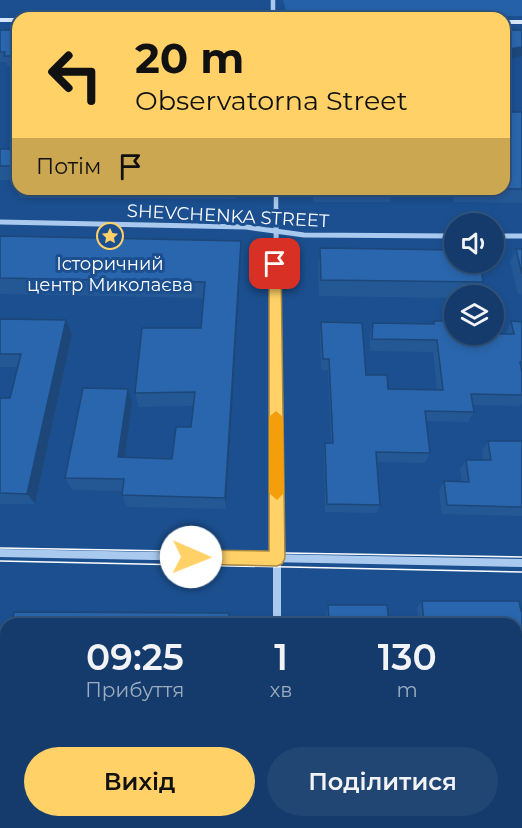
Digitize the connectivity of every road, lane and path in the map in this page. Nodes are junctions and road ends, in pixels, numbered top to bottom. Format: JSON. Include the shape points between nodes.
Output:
{"nodes":[{"id":1,"x":276,"y":195,"type":"edge"},
{"id":2,"x":0,"y":222,"type":"edge"},
{"id":3,"x":275,"y":232,"type":"junction"},
{"id":4,"x":444,"y":236,"type":"edge"},
{"id":5,"x":504,"y":236,"type":"edge"},
{"id":6,"x":522,"y":236,"type":"edge"},
{"id":7,"x":0,"y":553,"type":"edge"},
{"id":8,"x":277,"y":558,"type":"junction"},
{"id":9,"x":522,"y":563,"type":"edge"},
{"id":10,"x":278,"y":618,"type":"edge"}],
"edges":[{"from":1,"to":3,"type":"street"},
{"from":2,"to":3,"type":"street","name":"SHEVCHENKA STREET","via":[[246,227]]},
{"from":3,"to":4,"type":"street","name":"SHEVCHENKA STREET"},
{"from":3,"to":8,"type":"street"},
{"from":5,"to":6,"type":"street"},
{"from":7,"to":8,"type":"street"},
{"from":8,"to":9,"type":"street"},
{"from":8,"to":10,"type":"street"}]}
